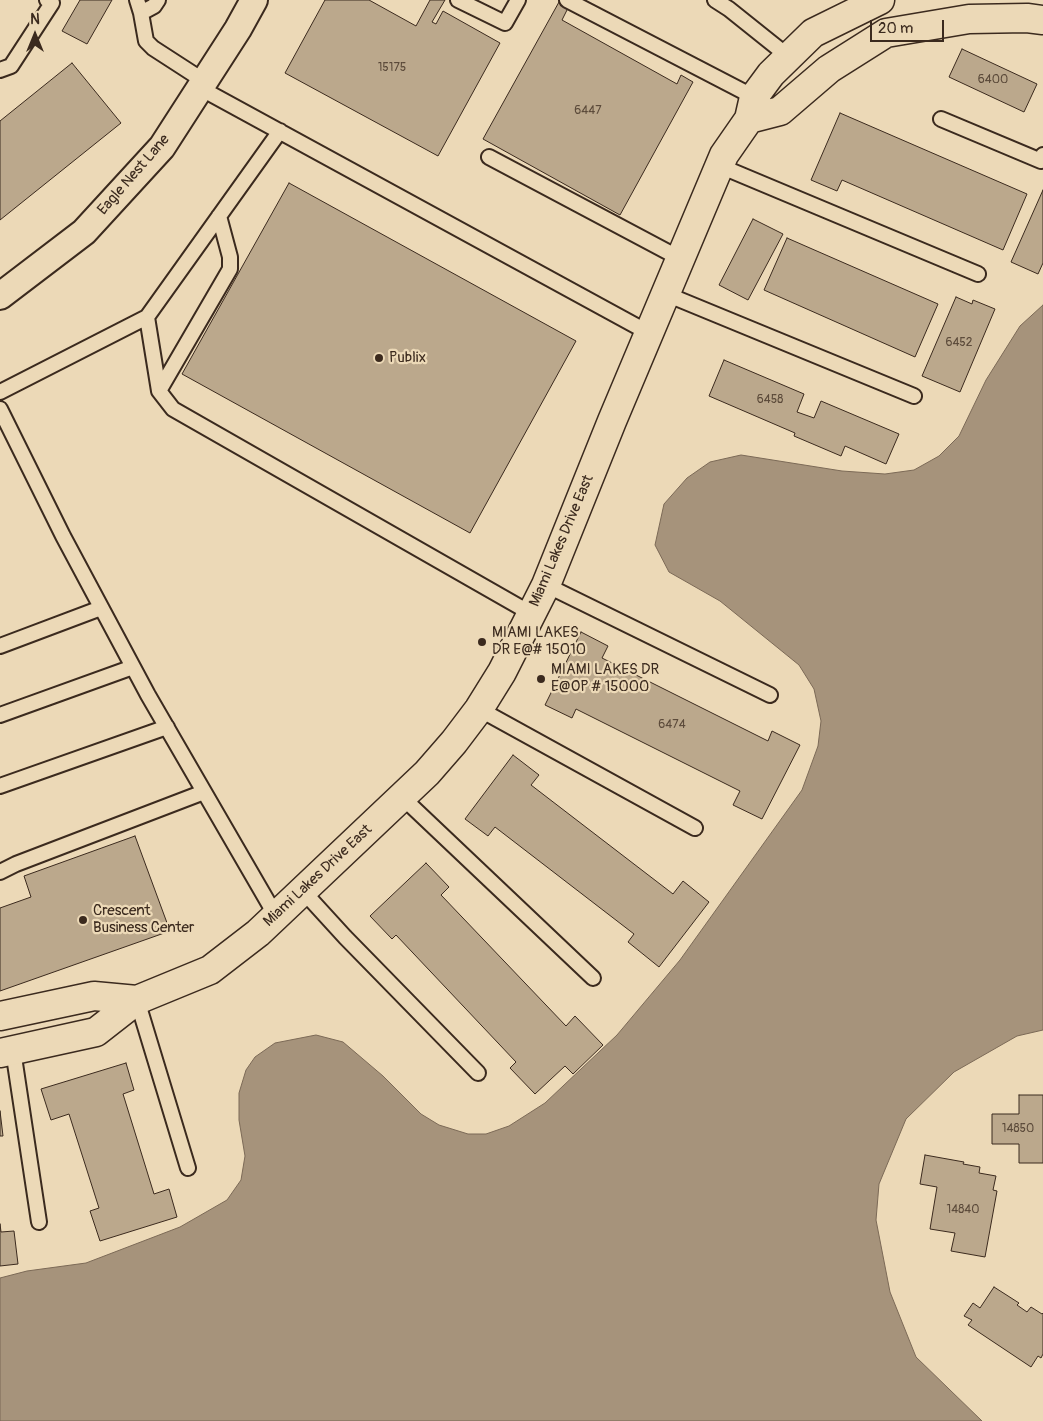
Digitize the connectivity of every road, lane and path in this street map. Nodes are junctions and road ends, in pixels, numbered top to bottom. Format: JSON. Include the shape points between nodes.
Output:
{"nodes":[{"id":1,"x":158,"y":0,"type":"edge"},
{"id":2,"x":254,"y":0,"type":"edge"},
{"id":3,"x":458,"y":0,"type":"edge"},
{"id":4,"x":518,"y":0,"type":"edge"},
{"id":5,"x":567,"y":0,"type":"edge"},
{"id":6,"x":715,"y":0,"type":"edge"},
{"id":7,"x":51,"y":1,"type":"edge"},
{"id":8,"x":873,"y":1,"type":"edge"},
{"id":9,"x":139,"y":7,"type":"edge"},
{"id":10,"x":1043,"y":20,"type":"edge"},
{"id":11,"x":886,"y":33,"type":"junction"},
{"id":12,"x":789,"y":57,"type":"junction"},
{"id":13,"x":0,"y":70,"type":"edge"},
{"id":14,"x":202,"y":85,"type":"junction"},
{"id":15,"x":751,"y":108,"type":"junction"},
{"id":16,"x":941,"y":119,"type":"dead end"},
{"id":17,"x":280,"y":131,"type":"junction"},
{"id":18,"x":1043,"y":155,"type":"edge"},
{"id":19,"x":489,"y":157,"type":"dead end"},
{"id":20,"x":720,"y":166,"type":"junction"},
{"id":21,"x":219,"y":216,"type":"junction"},
{"id":22,"x":681,"y":259,"type":"junction"},
{"id":23,"x":978,"y":274,"type":"dead end"},
{"id":24,"x":666,"y":294,"type":"junction"},
{"id":25,"x":0,"y":296,"type":"edge"},
{"id":26,"x":148,"y":317,"type":"junction"},
{"id":27,"x":649,"y":333,"type":"junction"},
{"id":28,"x":159,"y":391,"type":"junction"},
{"id":29,"x":0,"y":392,"type":"edge"},
{"id":30,"x":914,"y":396,"type":"dead end"},
{"id":31,"x":0,"y":409,"type":"edge"},
{"id":32,"x":546,"y":585,"type":"junction"},
{"id":33,"x":101,"y":608,"type":"junction"},
{"id":34,"x":532,"y":614,"type":"junction"},
{"id":35,"x":0,"y":646,"type":"edge"},
{"id":36,"x":133,"y":666,"type":"junction"},
{"id":37,"x":770,"y":695,"type":"dead end"},
{"id":38,"x":479,"y":709,"type":"junction"},
{"id":39,"x":0,"y":715,"type":"edge"},
{"id":40,"x":167,"y":727,"type":"junction"},
{"id":41,"x":0,"y":786,"type":"edge"},
{"id":42,"x":204,"y":792,"type":"junction"},
{"id":43,"x":402,"y":797,"type":"junction"},
{"id":44,"x":695,"y":828,"type":"dead end"},
{"id":45,"x":0,"y":872,"type":"edge"},
{"id":46,"x":303,"y":891,"type":"junction"},
{"id":47,"x":276,"y":916,"type":"junction"},
{"id":48,"x":593,"y":978,"type":"dead end"},
{"id":49,"x":137,"y":1000,"type":"junction"},
{"id":50,"x":0,"y":1016,"type":"edge"},
{"id":51,"x":6,"y":1052,"type":"edge"},
{"id":52,"x":478,"y":1073,"type":"dead end"},
{"id":53,"x":188,"y":1168,"type":"dead end"},
{"id":54,"x":39,"y":1222,"type":"dead end"}],
"edges":[{"from":1,"to":9,"type":"lane","via":[[154,6]]},
{"from":2,"to":14,"type":"street","name":"Eagle Nest Lane"},
{"from":3,"to":4,"type":"lane","via":[[505,23]]},
{"from":5,"to":15,"type":"lane"},
{"from":6,"to":12,"type":"lane"},
{"from":7,"to":13,"type":"lane","via":[[11,66]]},
{"from":8,"to":11,"type":"street"},
{"from":8,"to":12,"type":"main road","name":"Miami Lakes Drive East","via":[[813,33]]},
{"from":9,"to":14,"type":"lane","via":[[146,41]]},
{"from":10,"to":11,"type":"main road","via":[[969,19]]},
{"from":11,"to":15,"type":"main road","via":[[829,69],[780,111]]},
{"from":12,"to":15,"type":"main road","name":"Miami Lakes Drive East","via":[[771,74]]},
{"from":14,"to":17,"type":"lane"},
{"from":14,"to":25,"type":"street","name":"Eagle Nest Lane","via":[[162,147],[84,232]]},
{"from":15,"to":20,"type":"main road","name":"Miami Lakes Drive East"},
{"from":16,"to":18,"type":"lane","via":[[1041,160]]},
{"from":17,"to":21,"type":"lane"},
{"from":17,"to":27,"type":"lane"},
{"from":19,"to":22,"type":"lane"},
{"from":20,"to":22,"type":"main road","name":"Miami Lakes Drive East"},
{"from":20,"to":23,"type":"lane"},
{"from":21,"to":26,"type":"lane"},
{"from":21,"to":28,"type":"lane","via":[[230,269]]},
{"from":22,"to":24,"type":"main road","name":"Miami Lakes Drive East"},
{"from":24,"to":27,"type":"main road","name":"Miami Lakes Drive East"},
{"from":24,"to":30,"type":"lane"},
{"from":26,"to":28,"type":"lane"},
{"from":26,"to":29,"type":"lane"},
{"from":27,"to":32,"type":"main road","name":"Miami Lakes Drive East"},
{"from":28,"to":34,"type":"lane","via":[[173,409]]},
{"from":31,"to":33,"type":"lane"},
{"from":32,"to":34,"type":"main road","name":"Miami Lakes Drive East"},
{"from":32,"to":37,"type":"lane"},
{"from":33,"to":35,"type":"lane"},
{"from":33,"to":36,"type":"lane"},
{"from":34,"to":38,"type":"main road","name":"Miami Lakes Drive East"},
{"from":36,"to":39,"type":"lane"},
{"from":36,"to":40,"type":"lane"},
{"from":38,"to":43,"type":"main road","name":"Miami Lakes Drive East","via":[[428,773]]},
{"from":38,"to":44,"type":"lane"},
{"from":40,"to":41,"type":"lane"},
{"from":40,"to":42,"type":"lane"},
{"from":42,"to":45,"type":"lane"},
{"from":42,"to":47,"type":"lane"},
{"from":43,"to":46,"type":"main road","name":"Miami Lakes Drive East"},
{"from":43,"to":48,"type":"lane"},
{"from":46,"to":47,"type":"main road","name":"Miami Lakes Drive East"},
{"from":46,"to":52,"type":"lane"},
{"from":47,"to":49,"type":"main road","name":"Miami Lakes Drive East","via":[[210,970]]},
{"from":49,"to":50,"type":"main road","name":"Miami Lakes Drive East","via":[[94,996]]},
{"from":49,"to":51,"type":"main road","name":"Miami Lakes Drive East","via":[[96,1032]]},
{"from":49,"to":53,"type":"lane"},
{"from":51,"to":54,"type":"lane"}]}
